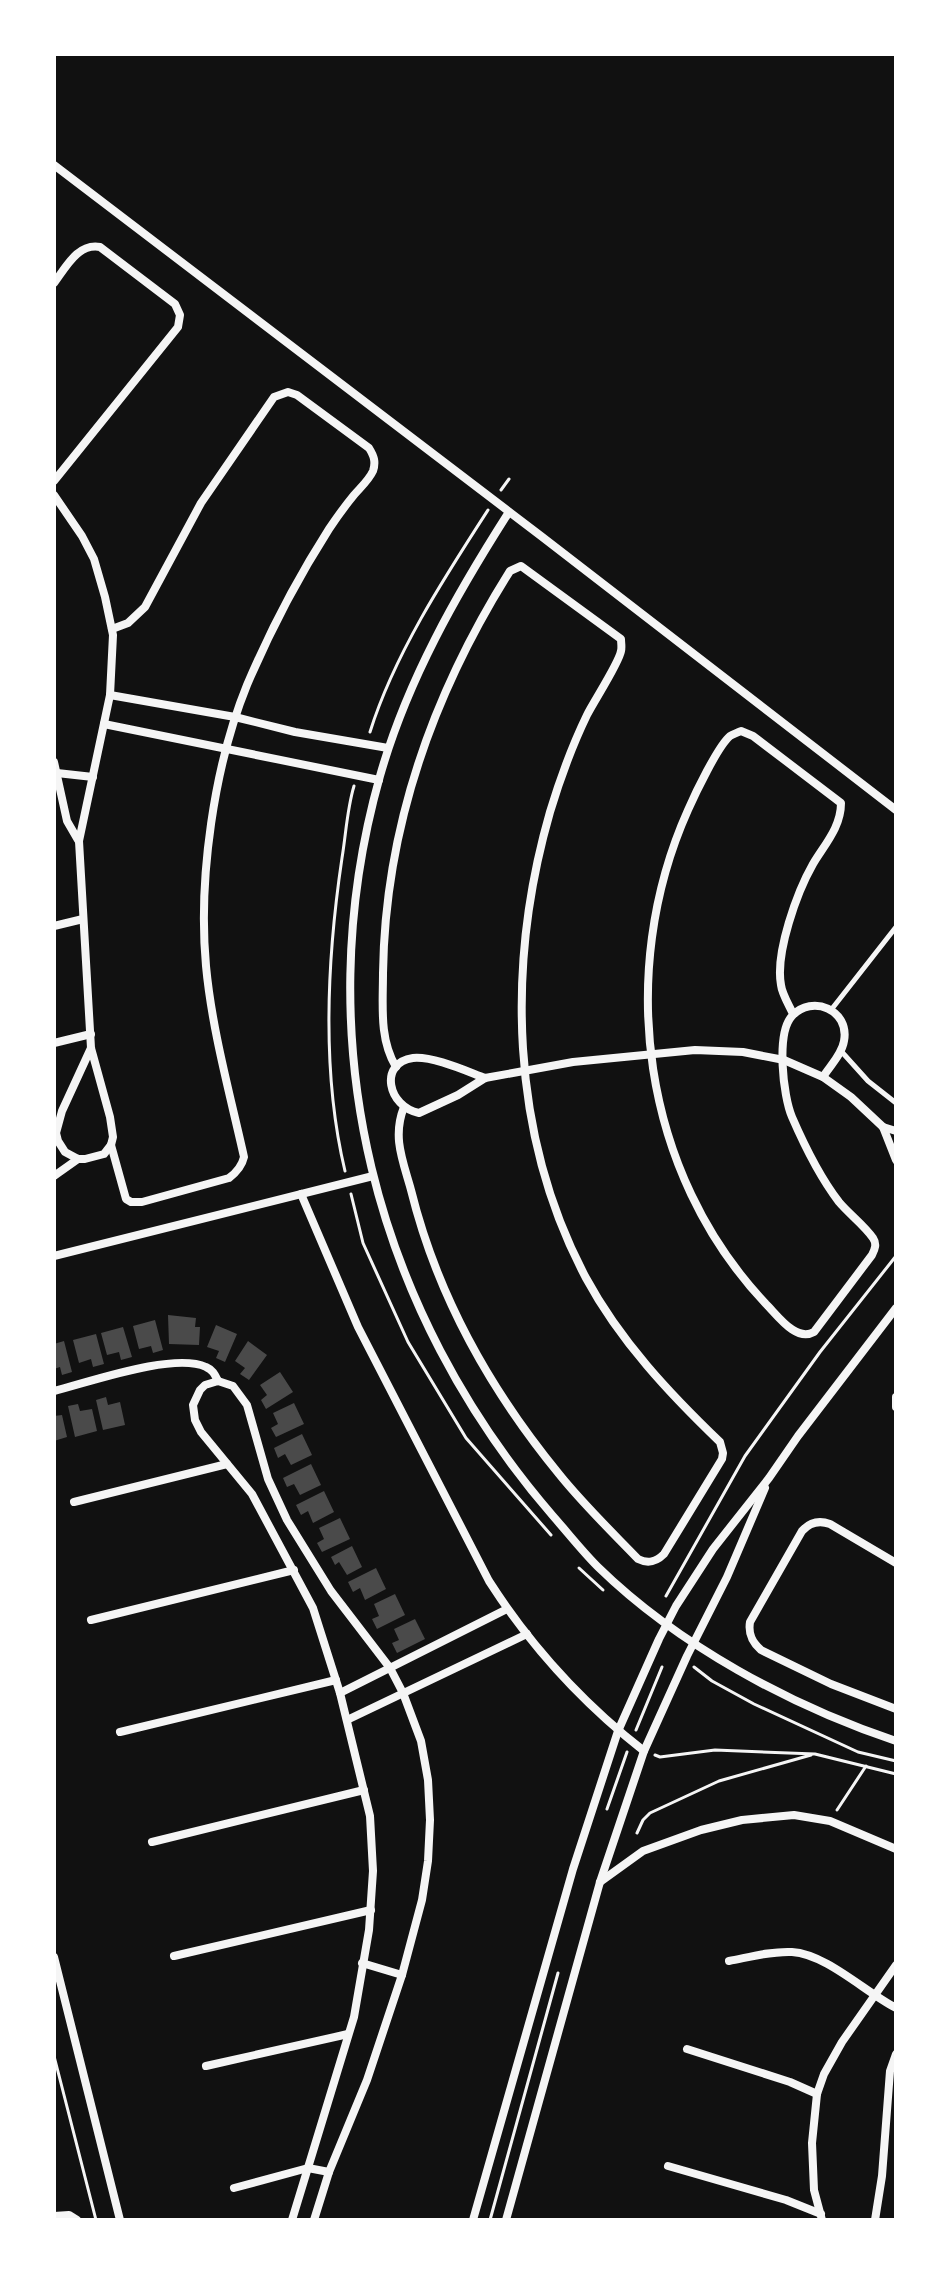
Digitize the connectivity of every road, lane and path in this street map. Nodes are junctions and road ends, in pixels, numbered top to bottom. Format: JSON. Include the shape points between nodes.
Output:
{"nodes":[{"id":1,"x":54,"y":165,"type":"edge"},
{"id":2,"x":54,"y":283,"type":"edge"},
{"id":3,"x":509,"y":479,"type":"dead end"},
{"id":4,"x":54,"y":481,"type":"edge"},
{"id":5,"x":54,"y":495,"type":"edge"},
{"id":6,"x":494,"y":501,"type":"junction"},
{"id":7,"x":509,"y":512,"type":"junction"},
{"id":8,"x":112,"y":629,"type":"junction"},
{"id":9,"x":110,"y":695,"type":"junction"},
{"id":10,"x":235,"y":717,"type":"junction"},
{"id":11,"x":104,"y":724,"type":"junction"},
{"id":12,"x":367,"y":744,"type":"junction"},
{"id":13,"x":226,"y":747,"type":"junction"},
{"id":14,"x":388,"y":748,"type":"junction"},
{"id":15,"x":54,"y":762,"type":"edge"},
{"id":16,"x":57,"y":773,"type":"junction"},
{"id":17,"x":358,"y":775,"type":"junction"},
{"id":18,"x":93,"y":777,"type":"junction"},
{"id":19,"x":379,"y":780,"type":"junction"},
{"id":20,"x":58,"y":796,"type":"edge"},
{"id":21,"x":896,"y":810,"type":"edge"},
{"id":22,"x":79,"y":841,"type":"junction"},
{"id":23,"x":83,"y":919,"type":"junction"},
{"id":24,"x":54,"y":926,"type":"edge"},
{"id":25,"x":896,"y":927,"type":"edge"},
{"id":26,"x":831,"y":1010,"type":"junction"},
{"id":27,"x":793,"y":1014,"type":"junction"},
{"id":28,"x":91,"y":1034,"type":"junction"},
{"id":29,"x":54,"y":1043,"type":"edge"},
{"id":30,"x":91,"y":1048,"type":"junction"},
{"id":31,"x":841,"y":1051,"type":"junction"},
{"id":32,"x":650,"y":1054,"type":"junction"},
{"id":33,"x":784,"y":1060,"type":"junction"},
{"id":34,"x":396,"y":1067,"type":"junction"},
{"id":35,"x":524,"y":1071,"type":"junction"},
{"id":36,"x":823,"y":1077,"type":"junction"},
{"id":37,"x":485,"y":1078,"type":"junction"},
{"id":38,"x":896,"y":1103,"type":"edge"},
{"id":39,"x":404,"y":1107,"type":"junction"},
{"id":40,"x":883,"y":1127,"type":"junction"},
{"id":41,"x":896,"y":1131,"type":"edge"},
{"id":42,"x":111,"y":1145,"type":"junction"},
{"id":43,"x":78,"y":1159,"type":"junction"},
{"id":44,"x":896,"y":1160,"type":"edge"},
{"id":45,"x":54,"y":1176,"type":"edge"},
{"id":46,"x":373,"y":1176,"type":"junction"},
{"id":47,"x":348,"y":1182,"type":"junction"},
{"id":48,"x":301,"y":1194,"type":"junction"},
{"id":49,"x":54,"y":1256,"type":"edge"},
{"id":50,"x":896,"y":1256,"type":"edge"},
{"id":51,"x":896,"y":1308,"type":"edge"},
{"id":52,"x":218,"y":1381,"type":"junction"},
{"id":53,"x":54,"y":1391,"type":"edge"},
{"id":54,"x":896,"y":1397,"type":"edge"},
{"id":55,"x":896,"y":1407,"type":"edge"},
{"id":56,"x":227,"y":1464,"type":"junction"},
{"id":57,"x":769,"y":1478,"type":"junction"},
{"id":58,"x":74,"y":1502,"type":"dead end"},
{"id":59,"x":287,"y":1520,"type":"junction"},
{"id":60,"x":273,"y":1529,"type":"junction"},
{"id":61,"x":558,"y":1544,"type":"dead end"},
{"id":62,"x":896,"y":1563,"type":"edge"},
{"id":63,"x":579,"y":1567,"type":"dead end"},
{"id":64,"x":294,"y":1570,"type":"junction"},
{"id":65,"x":613,"y":1598,"type":"dead end"},
{"id":66,"x":507,"y":1609,"type":"junction"},
{"id":67,"x":655,"y":1616,"type":"junction"},
{"id":68,"x":91,"y":1620,"type":"dead end"},
{"id":69,"x":667,"y":1623,"type":"junction"},
{"id":70,"x":527,"y":1634,"type":"junction"},
{"id":71,"x":695,"y":1643,"type":"junction"},
{"id":72,"x":685,"y":1660,"type":"junction"},
{"id":73,"x":390,"y":1668,"type":"junction"},
{"id":74,"x":336,"y":1680,"type":"junction"},
{"id":75,"x":340,"y":1693,"type":"junction"},
{"id":76,"x":403,"y":1693,"type":"junction"},
{"id":77,"x":896,"y":1709,"type":"edge"},
{"id":78,"x":347,"y":1720,"type":"junction"},
{"id":79,"x":618,"y":1731,"type":"junction"},
{"id":80,"x":120,"y":1732,"type":"dead end"},
{"id":81,"x":896,"y":1741,"type":"edge"},
{"id":82,"x":644,"y":1751,"type":"junction"},
{"id":83,"x":815,"y":1754,"type":"junction"},
{"id":84,"x":660,"y":1757,"type":"dead end"},
{"id":85,"x":896,"y":1761,"type":"edge"},
{"id":86,"x":866,"y":1766,"type":"junction"},
{"id":87,"x":896,"y":1774,"type":"edge"},
{"id":88,"x":364,"y":1790,"type":"junction"},
{"id":89,"x":830,"y":1821,"type":"junction"},
{"id":90,"x":637,"y":1833,"type":"dead end"},
{"id":91,"x":152,"y":1842,"type":"dead end"},
{"id":92,"x":896,"y":1849,"type":"edge"},
{"id":93,"x":600,"y":1882,"type":"junction"},
{"id":94,"x":371,"y":1910,"type":"junction"},
{"id":95,"x":174,"y":1956,"type":"dead end"},
{"id":96,"x":54,"y":1957,"type":"edge"},
{"id":97,"x":729,"y":1961,"type":"dead end"},
{"id":98,"x":362,"y":1963,"type":"junction"},
{"id":99,"x":896,"y":1965,"type":"edge"},
{"id":100,"x":402,"y":1975,"type":"junction"},
{"id":101,"x":875,"y":1997,"type":"junction"},
{"id":102,"x":896,"y":2008,"type":"edge"},
{"id":103,"x":348,"y":2034,"type":"junction"},
{"id":104,"x":687,"y":2049,"type":"dead end"},
{"id":105,"x":896,"y":2054,"type":"edge"},
{"id":106,"x":54,"y":2056,"type":"edge"},
{"id":107,"x":206,"y":2066,"type":"dead end"},
{"id":108,"x":817,"y":2094,"type":"junction"},
{"id":109,"x":884,"y":2135,"type":"junction"},
{"id":110,"x":896,"y":2136,"type":"edge"},
{"id":111,"x":668,"y":2166,"type":"dead end"},
{"id":112,"x":308,"y":2168,"type":"junction"},
{"id":113,"x":329,"y":2172,"type":"junction"},
{"id":114,"x":234,"y":2188,"type":"dead end"},
{"id":115,"x":54,"y":2216,"type":"edge"},
{"id":116,"x":822,"y":2217,"type":"edge"},
{"id":117,"x":77,"y":2220,"type":"edge"},
{"id":118,"x":96,"y":2220,"type":"edge"},
{"id":119,"x":120,"y":2220,"type":"edge"},
{"id":120,"x":292,"y":2220,"type":"edge"},
{"id":121,"x":314,"y":2220,"type":"edge"},
{"id":122,"x":473,"y":2220,"type":"edge"},
{"id":123,"x":506,"y":2220,"type":"edge"},
{"id":124,"x":875,"y":2220,"type":"edge"}],
"edges":[{"from":1,"to":6,"type":"street"},
{"from":2,"to":4,"type":"street","via":[[81,250],[100,247],[175,304],[180,321]]},
{"from":3,"to":6,"type":"path"},
{"from":5,"to":8,"type":"street","via":[[94,559]]},
{"from":6,"to":7,"type":"street"},
{"from":6,"to":12,"type":"path","via":[[423,616],[380,702]]},
{"from":7,"to":14,"type":"street","via":[[438,632]]},
{"from":7,"to":21,"type":"street"},
{"from":8,"to":9,"type":"street"},
{"from":8,"to":10,"type":"street","via":[[145,607],[201,503],[270,401],[283,393],[297,395],[369,448],[374,467],[302,573]]},
{"from":9,"to":10,"type":"street"},
{"from":9,"to":11,"type":"street"},
{"from":10,"to":12,"type":"street"},
{"from":10,"to":13,"type":"street"},
{"from":11,"to":13,"type":"street"},
{"from":11,"to":18,"type":"street"},
{"from":12,"to":14,"type":"street"},
{"from":13,"to":17,"type":"street"},
{"from":13,"to":42,"type":"street","via":[[208,853],[206,966],[243,1162],[229,1178],[131,1202]]},
{"from":14,"to":19,"type":"street"},
{"from":15,"to":16,"type":"street"},
{"from":16,"to":18,"type":"street"},
{"from":16,"to":20,"type":"street"},
{"from":17,"to":19,"type":"street"},
{"from":17,"to":47,"type":"path","via":[[338,886],[327,1009],[337,1135]]},
{"from":18,"to":22,"type":"street"},
{"from":19,"to":46,"type":"street","via":[[357,890],[351,974],[358,1095]]},
{"from":20,"to":22,"type":"street"},
{"from":22,"to":23,"type":"street"},
{"from":23,"to":24,"type":"street"},
{"from":23,"to":28,"type":"street"},
{"from":25,"to":26,"type":"lane"},
{"from":26,"to":27,"type":"street","via":[[816,1005]]},
{"from":26,"to":31,"type":"street","via":[[845,1033]]},
{"from":27,"to":32,"type":"street","via":[[781,985],[784,943],[804,882],[841,818],[841,803],[741,731],[729,737],[708,770],[665,870],[648,956]]},
{"from":27,"to":33,"type":"street","via":[[785,1032]]},
{"from":28,"to":29,"type":"street"},
{"from":28,"to":30,"type":"street"},
{"from":30,"to":42,"type":"street","via":[[112,1127]]},
{"from":30,"to":43,"type":"street","via":[[57,1127],[60,1147]]},
{"from":31,"to":36,"type":"street"},
{"from":31,"to":38,"type":"lane"},
{"from":32,"to":33,"type":"street","via":[[743,1052]]},
{"from":32,"to":33,"type":"street","via":[[667,1131],[702,1214],[760,1297],[783,1321],[807,1335],[875,1246],[826,1183],[803,1143],[785,1097]]},
{"from":32,"to":35,"type":"street"},
{"from":33,"to":36,"type":"street"},
{"from":34,"to":35,"type":"street","via":[[384,1040],[383,963],[404,812],[430,728],[466,647],[510,571],[521,566],[621,639],[621,653],[573,747],[540,849],[522,970]]},
{"from":34,"to":37,"type":"street","via":[[408,1059],[422,1059]]},
{"from":34,"to":39,"type":"street","via":[[391,1088]]},
{"from":35,"to":37,"type":"street"},
{"from":35,"to":39,"type":"street","via":[[541,1161],[587,1279],[637,1353],[723,1447],[722,1459],[664,1554],[654,1561],[638,1559],[560,1477],[475,1352],[440,1278],[413,1200],[397,1135]]},
{"from":36,"to":40,"type":"street"},
{"from":37,"to":39,"type":"street","via":[[419,1113]]},
{"from":40,"to":41,"type":"street"},
{"from":40,"to":44,"type":"street"},
{"from":42,"to":43,"type":"street","via":[[97,1157]]},
{"from":43,"to":45,"type":"street"},
{"from":46,"to":47,"type":"street"},
{"from":46,"to":67,"type":"street","via":[[413,1296],[476,1414],[528,1487],[598,1567]]},
{"from":47,"to":48,"type":"street"},
{"from":47,"to":61,"type":"path","via":[[363,1243],[408,1342],[466,1438]]},
{"from":48,"to":49,"type":"street"},
{"from":48,"to":66,"type":"street","via":[[358,1327]]},
{"from":50,"to":67,"type":"path","via":[[745,1456]]},
{"from":51,"to":57,"type":"street"},
{"from":52,"to":53,"type":"street","via":[[205,1366],[164,1363]]},
{"from":52,"to":56,"type":"street","via":[[200,1390],[193,1413]]},
{"from":52,"to":59,"type":"street","via":[[233,1386],[247,1405],[268,1479]]},
{"from":54,"to":55,"type":"street"},
{"from":56,"to":58,"type":"street"},
{"from":56,"to":60,"type":"street"},
{"from":57,"to":69,"type":"street","via":[[713,1549]]},
{"from":57,"to":71,"type":"street"},
{"from":59,"to":60,"type":"street"},
{"from":59,"to":73,"type":"street","via":[[331,1591]]},
{"from":60,"to":64,"type":"street"},
{"from":62,"to":77,"type":"street","via":[[830,1524],[811,1523],[749,1628],[761,1650]]},
{"from":63,"to":65,"type":"path"},
{"from":64,"to":68,"type":"street"},
{"from":64,"to":74,"type":"street","via":[[313,1608]]},
{"from":66,"to":70,"type":"street"},
{"from":66,"to":73,"type":"street"},
{"from":67,"to":69,"type":"street"},
{"from":69,"to":71,"type":"street"},
{"from":69,"to":79,"type":"street"},
{"from":70,"to":76,"type":"street"},
{"from":70,"to":79,"type":"street"},
{"from":71,"to":72,"type":"street"},
{"from":71,"to":81,"type":"street","via":[[799,1703]]},
{"from":72,"to":82,"type":"street"},
{"from":72,"to":85,"type":"path","via":[[754,1704],[858,1752]]},
{"from":73,"to":75,"type":"street"},
{"from":73,"to":76,"type":"street"},
{"from":74,"to":75,"type":"street"},
{"from":74,"to":80,"type":"street"},
{"from":75,"to":78,"type":"street"},
{"from":76,"to":78,"type":"street"},
{"from":76,"to":100,"type":"street","via":[[421,1741],[430,1820],[422,1900]]},
{"from":78,"to":88,"type":"street"},
{"from":79,"to":82,"type":"street"},
{"from":79,"to":122,"type":"street"},
{"from":82,"to":93,"type":"street"},
{"from":83,"to":84,"type":"path","via":[[715,1750]]},
{"from":83,"to":86,"type":"path"},
{"from":83,"to":90,"type":"path","via":[[719,1781],[650,1813]]},
{"from":86,"to":87,"type":"path"},
{"from":86,"to":89,"type":"path"},
{"from":88,"to":91,"type":"street"},
{"from":88,"to":94,"type":"street","via":[[370,1816]]},
{"from":89,"to":92,"type":"street"},
{"from":89,"to":93,"type":"street","via":[[794,1815],[701,1830],[643,1851]]},
{"from":93,"to":123,"type":"street"},
{"from":94,"to":95,"type":"street"},
{"from":94,"to":98,"type":"street"},
{"from":96,"to":119,"type":"street"},
{"from":97,"to":101,"type":"street","via":[[794,1952],[842,1972]]},
{"from":98,"to":100,"type":"street"},
{"from":98,"to":103,"type":"street"},
{"from":99,"to":101,"type":"street"},
{"from":100,"to":113,"type":"street"},
{"from":101,"to":102,"type":"street"},
{"from":101,"to":108,"type":"street","via":[[842,2042]]},
{"from":103,"to":107,"type":"street"},
{"from":103,"to":112,"type":"street"},
{"from":104,"to":108,"type":"street"},
{"from":105,"to":109,"type":"street"},
{"from":106,"to":118,"type":"path"},
{"from":108,"to":116,"type":"street","via":[[813,2174]]},
{"from":109,"to":110,"type":"street"},
{"from":109,"to":124,"type":"street"},
{"from":111,"to":116,"type":"street","via":[[786,2200]]},
{"from":112,"to":113,"type":"street"},
{"from":112,"to":114,"type":"street"},
{"from":112,"to":120,"type":"street"},
{"from":113,"to":121,"type":"street"},
{"from":115,"to":117,"type":"street"}]}
